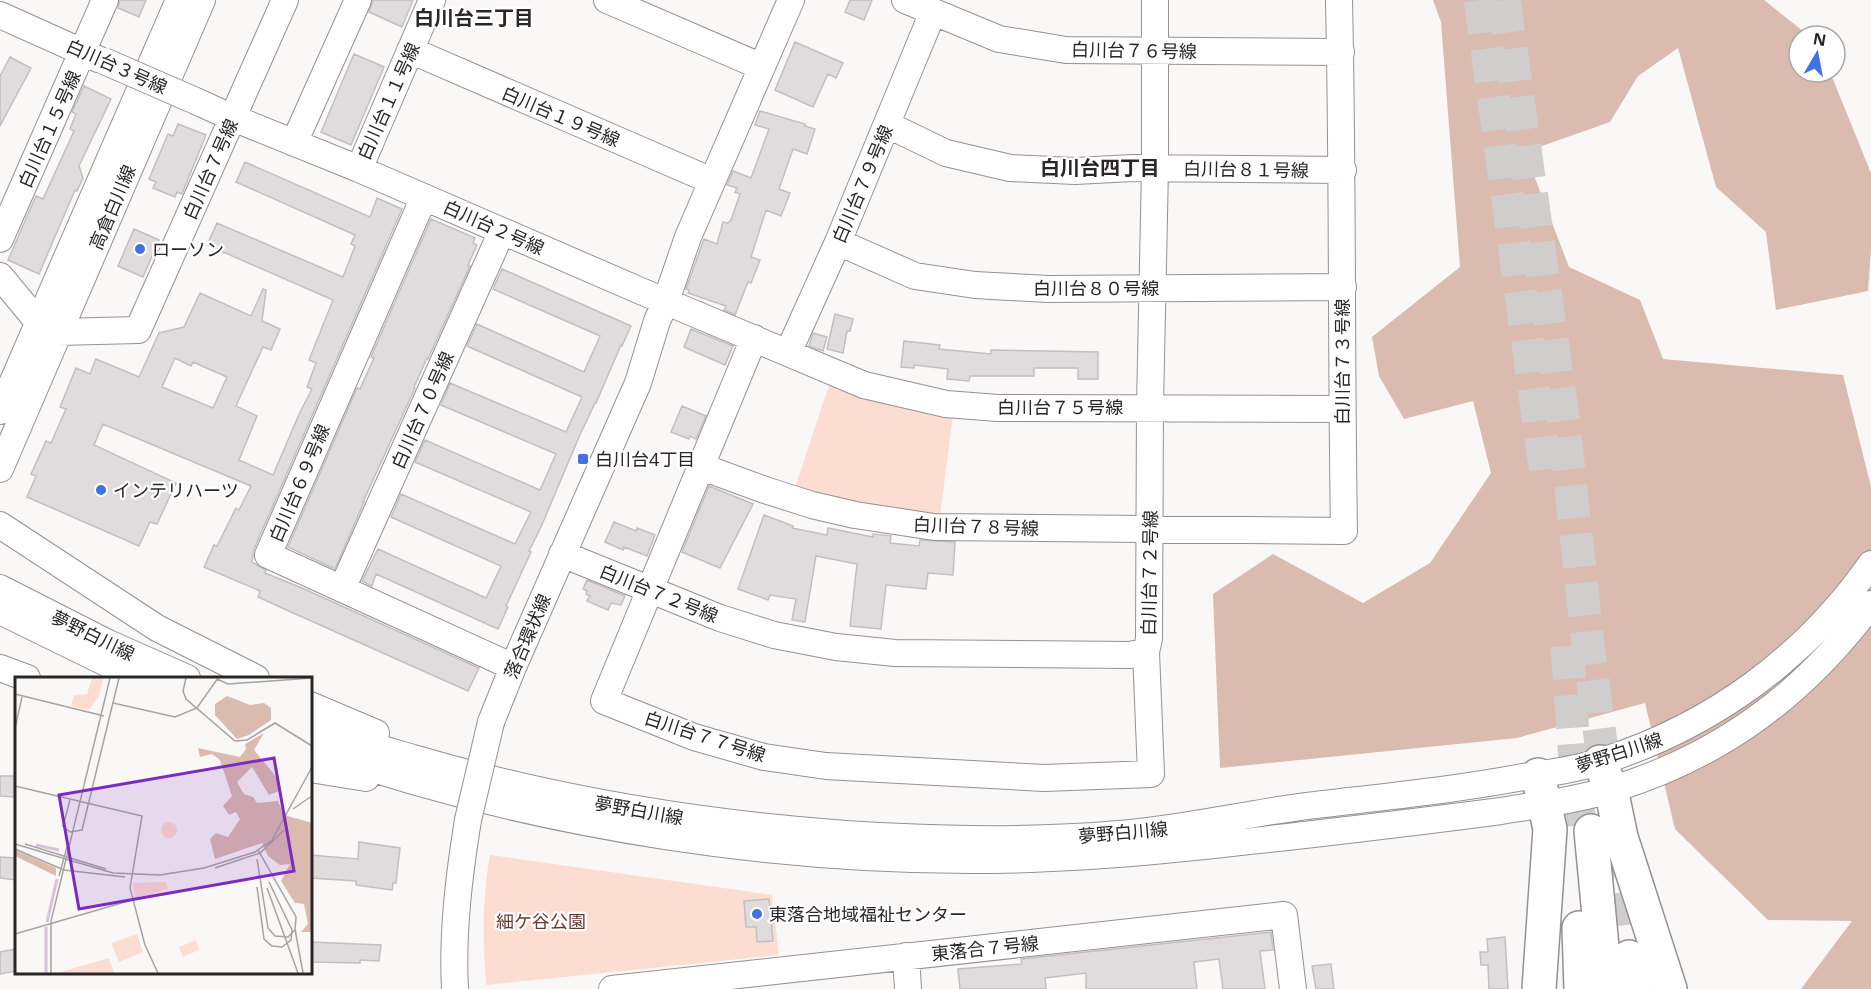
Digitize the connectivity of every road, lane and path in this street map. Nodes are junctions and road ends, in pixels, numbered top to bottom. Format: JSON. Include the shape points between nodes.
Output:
{"nodes":[{"id":1,"x":105,"y":0,"type":"edge"},
{"id":2,"x":180,"y":0,"type":"edge"},
{"id":3,"x":202,"y":0,"type":"edge"},
{"id":4,"x":285,"y":0,"type":"edge"},
{"id":5,"x":358,"y":0,"type":"edge"},
{"id":6,"x":432,"y":0,"type":"edge"},
{"id":7,"x":607,"y":0,"type":"edge"},
{"id":8,"x":791,"y":0,"type":"edge"},
{"id":9,"x":905,"y":0,"type":"edge"},
{"id":10,"x":1155,"y":0,"type":"edge"},
{"id":11,"x":1340,"y":0,"type":"edge"},
{"id":12,"x":933,"y":12,"type":"junction"},
{"id":13,"x":0,"y":15,"type":"edge"},
{"id":14,"x":410,"y":50,"type":"junction"},
{"id":15,"x":1155,"y":50,"type":"junction"},
{"id":16,"x":1341,"y":52,"type":"junction"},
{"id":17,"x":94,"y":56,"type":"junction"},
{"id":18,"x":762,"y":67,"type":"junction"},
{"id":19,"x":233,"y":118,"type":"junction"},
{"id":20,"x":896,"y":129,"type":"junction"},
{"id":21,"x":294,"y":143,"type":"junction"},
{"id":22,"x":1144,"y":168,"type":"junction"},
{"id":23,"x":359,"y":169,"type":"junction"},
{"id":24,"x":1343,"y":170,"type":"junction"},
{"id":25,"x":712,"y":181,"type":"junction"},
{"id":26,"x":424,"y":197,"type":"junction"},
{"id":27,"x":502,"y":231,"type":"junction"},
{"id":28,"x":0,"y":239,"type":"edge"},
{"id":29,"x":847,"y":246,"type":"junction"},
{"id":30,"x":0,"y":276,"type":"edge"},
{"id":31,"x":1141,"y":287,"type":"junction"},
{"id":32,"x":1343,"y":287,"type":"junction"},
{"id":33,"x":666,"y":301,"type":"junction"},
{"id":34,"x":49,"y":328,"type":"junction"},
{"id":35,"x":754,"y":338,"type":"junction"},
{"id":36,"x":788,"y":353,"type":"junction"},
{"id":37,"x":1150,"y":407,"type":"junction"},
{"id":38,"x":1341,"y":409,"type":"junction"},
{"id":39,"x":11,"y":412,"type":"edge"},
{"id":40,"x":702,"y":467,"type":"junction"},
{"id":41,"x":0,"y":469,"type":"edge"},
{"id":42,"x":0,"y":525,"type":"edge"},
{"id":43,"x":1150,"y":530,"type":"junction"},
{"id":44,"x":562,"y":554,"type":"junction"},
{"id":45,"x":1871,"y":564,"type":"edge"},
{"id":46,"x":0,"y":588,"type":"edge"},
{"id":47,"x":342,"y":589,"type":"junction"},
{"id":48,"x":651,"y":590,"type":"junction"},
{"id":49,"x":1871,"y":604,"type":"edge"},
{"id":50,"x":0,"y":611,"type":"edge"},
{"id":51,"x":1146,"y":652,"type":"junction"},
{"id":52,"x":513,"y":667,"type":"junction"},
{"id":53,"x":0,"y":668,"type":"edge"},
{"id":54,"x":24,"y":677,"type":"edge"},
{"id":55,"x":135,"y":677,"type":"edge"},
{"id":56,"x":185,"y":677,"type":"edge"},
{"id":57,"x":254,"y":677,"type":"edge"},
{"id":58,"x":312,"y":706,"type":"edge"},
{"id":59,"x":312,"y":727,"type":"edge"},
{"id":60,"x":312,"y":748,"type":"edge"},
{"id":61,"x":312,"y":769,"type":"edge"},
{"id":62,"x":1606,"y":776,"type":"junction"},
{"id":63,"x":440,"y":777,"type":"junction"},
{"id":64,"x":1542,"y":789,"type":"junction"},
{"id":65,"x":906,"y":957,"type":"junction"},
{"id":66,"x":455,"y":989,"type":"edge"},
{"id":67,"x":612,"y":989,"type":"edge"},
{"id":68,"x":908,"y":989,"type":"edge"},
{"id":69,"x":1293,"y":989,"type":"edge"},
{"id":70,"x":1539,"y":989,"type":"edge"},
{"id":71,"x":1581,"y":989,"type":"edge"},
{"id":72,"x":1606,"y":989,"type":"edge"},
{"id":73,"x":1670,"y":989,"type":"edge"}],
"edges":[{"from":1,"to":17,"type":"street","name":"白川台１５号線"},
{"from":2,"to":34,"type":"street","name":"高倉白川線"},
{"from":3,"to":34,"type":"street","name":"高倉白川線"},
{"from":4,"to":19,"type":"street","name":"白川台７号線"},
{"from":5,"to":21,"type":"street"},
{"from":6,"to":14,"type":"street","name":"白川台１１号線"},
{"from":7,"to":18,"type":"street"},
{"from":8,"to":18,"type":"street","name":"落合環状線"},
{"from":9,"to":12,"type":"street","name":"白川台７６号線"},
{"from":10,"to":15,"type":"street","name":"白川台７２号線"},
{"from":11,"to":16,"type":"street","name":"白川台７３号線"},
{"from":12,"to":15,"type":"street","name":"白川台７６号線","via":[[999,39],[1066,50]]},
{"from":12,"to":20,"type":"street","name":"白川台７９号線"},
{"from":13,"to":17,"type":"street","name":"白川台３号線"},
{"from":14,"to":23,"type":"street","name":"白川台１１号線"},
{"from":14,"to":25,"type":"street","name":"白川台１９号線"},
{"from":15,"to":16,"type":"street","name":"白川台７６号線"},
{"from":15,"to":22,"type":"street","name":"白川台７２号線"},
{"from":16,"to":24,"type":"street","name":"白川台７３号線"},
{"from":17,"to":19,"type":"street","name":"白川台３号線","bridge":true},
{"from":17,"to":28,"type":"street","name":"白川台１５号線"},
{"from":18,"to":25,"type":"street","name":"落合環状線"},
{"from":19,"to":21,"type":"street","name":"白川台２号線"},
{"from":19,"to":34,"type":"street","name":"白川台７号線","via":[[138,330]]},
{"from":20,"to":22,"type":"street","name":"白川台８１号線","via":[[946,153],[1010,168]]},
{"from":20,"to":29,"type":"street","name":"白川台７９号線"},
{"from":21,"to":23,"type":"street","name":"白川台２号線"},
{"from":22,"to":24,"type":"street","name":"白川台８１号線"},
{"from":22,"to":31,"type":"street","name":"白川台７２号線"},
{"from":23,"to":26,"type":"street","name":"白川台２号線"},
{"from":24,"to":32,"type":"street","name":"白川台７３号線"},
{"from":25,"to":33,"type":"street","name":"落合環状線"},
{"from":26,"to":27,"type":"street","name":"白川台２号線"},
{"from":26,"to":47,"type":"street","name":"白川台６９号線","via":[[268,555]]},
{"from":27,"to":33,"type":"street","name":"白川台２号線"},
{"from":27,"to":47,"type":"street","name":"白川台７０号線"},
{"from":29,"to":31,"type":"street","name":"白川台８０号線","via":[[915,276],[975,285],[1048,289]]},
{"from":29,"to":36,"type":"street","name":"白川台７９号線"},
{"from":30,"to":34,"type":"street"},
{"from":31,"to":32,"type":"street","name":"白川台８０号線"},
{"from":31,"to":37,"type":"street","name":"白川台７２号線"},
{"from":32,"to":38,"type":"street","name":"白川台７３号線"},
{"from":33,"to":35,"type":"street","name":"白川台２号線"},
{"from":33,"to":44,"type":"street","name":"落合環状線","via":[[638,383]]},
{"from":34,"to":39,"type":"street","name":"高倉白川線"},
{"from":35,"to":36,"type":"street","name":"白川台７５号線"},
{"from":35,"to":40,"type":"street","name":"白川台７７号線"},
{"from":36,"to":37,"type":"street","name":"白川台７５号線","via":[[864,385],[946,404],[998,408]]},
{"from":37,"to":38,"type":"street","name":"白川台７５号線"},
{"from":37,"to":43,"type":"street","name":"白川台７２号線"},
{"from":38,"to":43,"type":"street","name":"白川台７３号線","via":[[1344,531]]},
{"from":39,"to":41,"type":"street","name":"高倉白川線"},
{"from":40,"to":43,"type":"street","name":"白川台７８号線","via":[[812,505],[907,524],[986,529]]},
{"from":40,"to":48,"type":"street","name":"白川台７７号線"},
{"from":42,"to":57,"type":"street","via":[[158,628]]},
{"from":43,"to":51,"type":"street","name":"白川台７２号線"},
{"from":44,"to":48,"type":"street","name":"白川台７２号線"},
{"from":44,"to":52,"type":"street","name":"落合環状線"},
{"from":45,"to":62,"type":"street","name":"夢野白川線","via":[[1818,629],[1782,664],[1736,698]]},
{"from":46,"to":56,"type":"street","name":"夢野白川線"},
{"from":47,"to":52,"type":"street","name":"白川台６９号線"},
{"from":48,"to":51,"type":"street","name":"白川台７２号線","via":[[774,635],[836,647],[925,653],[1129,656]]},
{"from":48,"to":51,"type":"street","name":"白川台７７号線","via":[[604,701],[694,736],[764,757],[826,766],[1044,778],[1151,774]]},
{"from":49,"to":62,"type":"street","name":"夢野白川線","via":[[1818,667],[1763,715],[1678,764]]},
{"from":50,"to":55,"type":"street","name":"夢野白川線"},
{"from":52,"to":66,"type":"street","name":"落合環状線","bridge":true,"via":[[491,722],[468,820],[457,890]]},
{"from":53,"to":54,"type":"street"},
{"from":58,"to":63,"type":"street","via":[[365,727]]},
{"from":59,"to":63,"type":"street","name":"夢野白川線"},
{"from":60,"to":63,"type":"street","name":"夢野白川線"},
{"from":61,"to":63,"type":"street"},
{"from":62,"to":64,"type":"street","name":"夢野白川線"},
{"from":62,"to":73,"type":"highway","via":[[1621,837]]},
{"from":63,"to":64,"type":"street","name":"夢野白川線","via":[[569,818],[716,842],[835,855],[965,860],[1180,849],[1450,818]]},
{"from":64,"to":70,"type":"highway","via":[[1550,829]]},
{"from":65,"to":67,"type":"street","name":"東落合７号線"},
{"from":65,"to":68,"type":"street"},
{"from":65,"to":69,"type":"street","name":"東落合７号線","via":[[1284,915]]},
{"from":71,"to":72,"type":"highway","via":[[1586,833]]}]}
